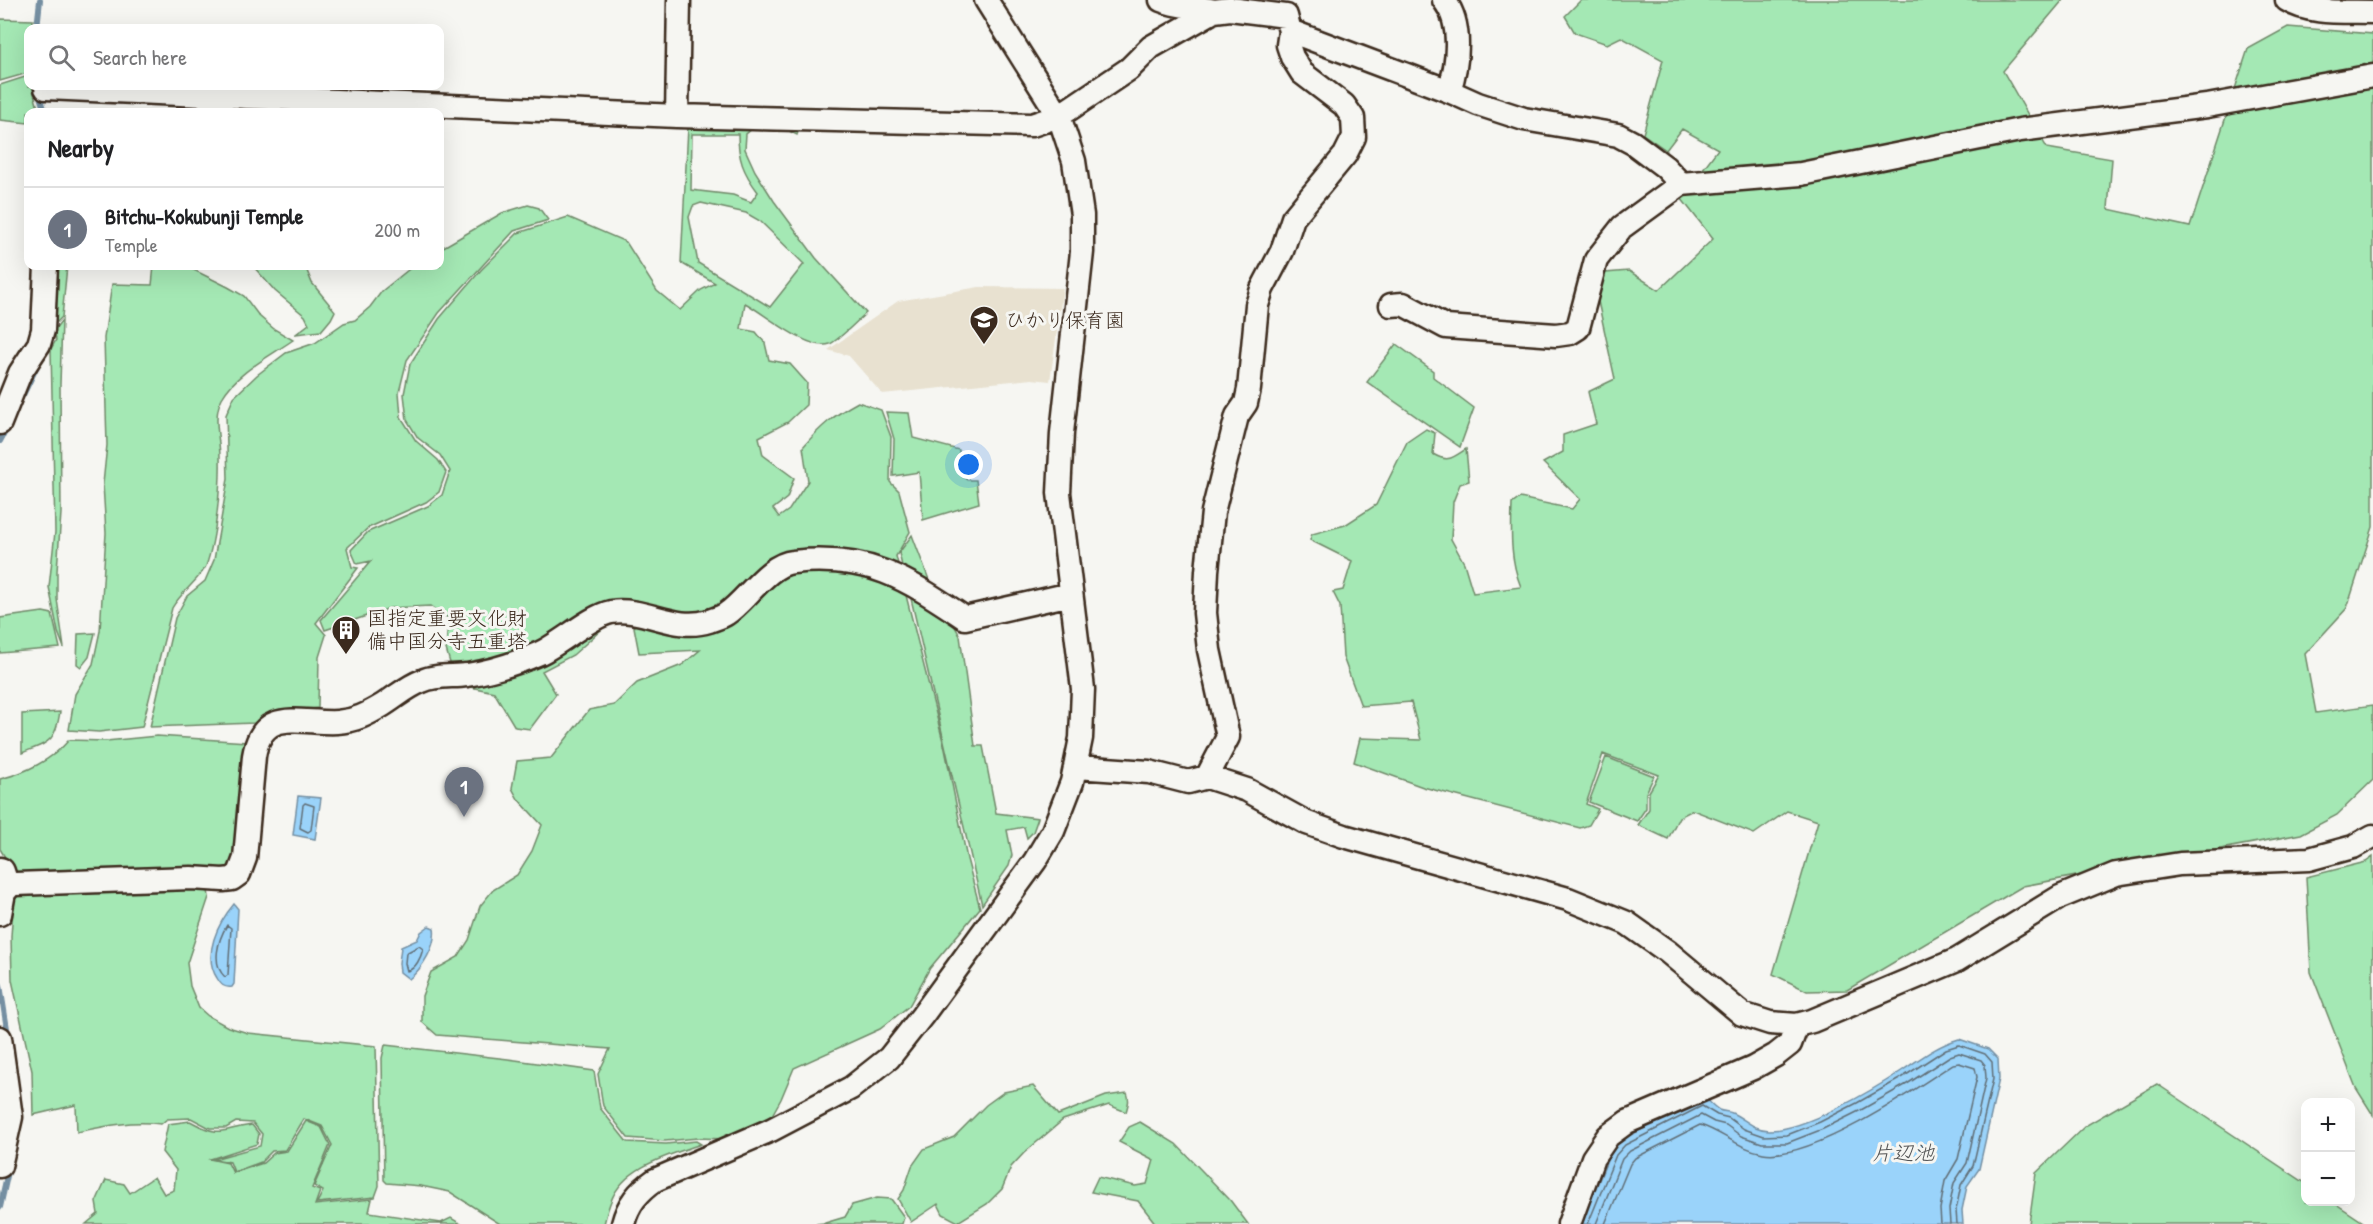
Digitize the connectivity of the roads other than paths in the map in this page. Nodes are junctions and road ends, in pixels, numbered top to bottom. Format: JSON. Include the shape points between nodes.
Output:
{"nodes":[{"id":1,"x":679,"y":0,"type":"edge"},
{"id":2,"x":986,"y":0,"type":"edge"},
{"id":3,"x":1161,"y":0,"type":"edge"},
{"id":4,"x":1444,"y":0,"type":"edge"},
{"id":5,"x":2287,"y":0,"type":"edge"},
{"id":6,"x":1214,"y":10,"type":"junction"},
{"id":7,"x":2373,"y":12,"type":"edge"},
{"id":8,"x":1292,"y":16,"type":"edge"},
{"id":9,"x":2373,"y":76,"type":"edge"},
{"id":10,"x":91,"y":90,"type":"edge"},
{"id":11,"x":1449,"y":90,"type":"junction"},
{"id":12,"x":677,"y":116,"type":"junction"},
{"id":13,"x":1059,"y":116,"type":"junction"},
{"id":14,"x":1681,"y":184,"type":"junction"},
{"id":15,"x":46,"y":270,"type":"edge"},
{"id":16,"x":1391,"y":305,"type":"dead end"},
{"id":17,"x":0,"y":423,"type":"edge"},
{"id":18,"x":1071,"y":594,"type":"junction"},
{"id":19,"x":1076,"y":767,"type":"junction"},
{"id":20,"x":1207,"y":777,"type":"junction"},
{"id":21,"x":2373,"y":836,"type":"edge"},
{"id":22,"x":3,"y":879,"type":"edge"},
{"id":23,"x":0,"y":914,"type":"edge"},
{"id":24,"x":1797,"y":1025,"type":"junction"},
{"id":25,"x":0,"y":1038,"type":"edge"},
{"id":26,"x":0,"y":1166,"type":"edge"},
{"id":27,"x":622,"y":1224,"type":"edge"},
{"id":28,"x":1569,"y":1224,"type":"edge"}],
"edges":[{"from":1,"to":12,"type":"street"},
{"from":2,"to":13,"type":"street"},
{"from":3,"to":6,"type":"street","via":[[1176,6]]},
{"from":4,"to":11,"type":"street","via":[[1458,45]]},
{"from":5,"to":7,"type":"street","via":[[2317,10]]},
{"from":6,"to":8,"type":"street"},
{"from":6,"to":13,"type":"street","via":[[1151,47],[1129,69]]},
{"from":8,"to":11,"type":"street"},
{"from":8,"to":20,"type":"street","via":[[1288,45],[1292,57],[1302,73],[1344,105],[1353,118],[1354,137],[1345,155],[1293,218],[1257,305],[1246,403],[1237,416],[1212,512],[1205,613],[1228,738]]},
{"from":9,"to":14,"type":"street","via":[[2207,106],[2020,130],[1801,174]]},
{"from":10,"to":12,"type":"street"},
{"from":11,"to":14,"type":"street","via":[[1524,119],[1618,135],[1665,167]]},
{"from":12,"to":13,"type":"street","via":[[1032,125]]},
{"from":13,"to":18,"type":"street","via":[[1074,161],[1082,215],[1082,252],[1059,494]]},
{"from":14,"to":16,"type":"street","via":[[1622,227],[1596,260],[1578,328],[1570,333],[1446,327],[1403,304]]},
{"from":15,"to":17,"type":"street","via":[[41,337],[20,373]]},
{"from":18,"to":19,"type":"street","via":[[1083,689],[1083,723]]},
{"from":18,"to":22,"type":"street","via":[[965,618],[881,569],[849,561],[791,562],[779,567],[726,614],[708,622],[683,625],[624,611],[609,612],[542,652],[503,667],[422,680],[364,716],[338,722],[279,721],[263,730],[254,756],[245,858],[239,874],[232,879],[26,884]]},
{"from":19,"to":20,"type":"street","via":[[1149,772],[1188,782]]},
{"from":19,"to":27,"type":"street","via":[[1061,814],[1035,861],[902,1042],[874,1071],[851,1088],[771,1130],[655,1180],[632,1202]]},
{"from":20,"to":24,"type":"street","via":[[1246,790],[1307,823],[1344,836],[1568,899],[1627,923],[1742,1014],[1770,1023]]},
{"from":21,"to":24,"type":"street","via":[[2353,847],[2309,859],[2180,864],[2116,874],[2060,897],[1957,960]]},
{"from":22,"to":23,"type":"street"},
{"from":24,"to":28,"type":"street","via":[[1790,1044],[1776,1055],[1627,1122],[1608,1136],[1593,1158]]},
{"from":25,"to":26,"type":"street","via":[[11,1117]]}]}
